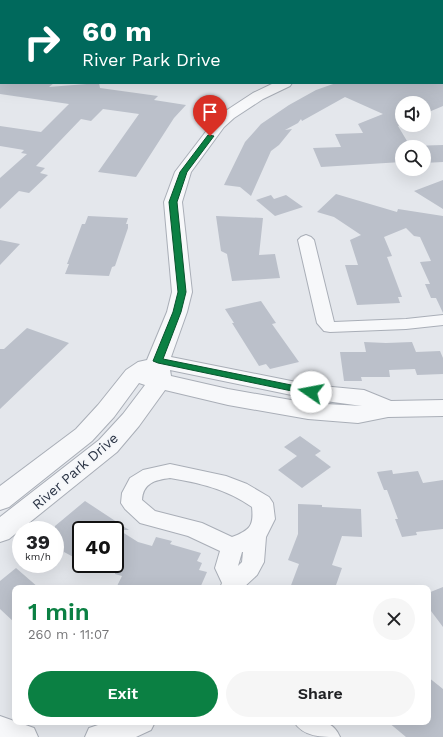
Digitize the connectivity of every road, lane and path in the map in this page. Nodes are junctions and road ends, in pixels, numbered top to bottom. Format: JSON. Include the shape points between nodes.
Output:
{"nodes":[{"id":1,"x":283,"y":84,"type":"edge"},
{"id":2,"x":306,"y":240,"type":"dead end"},
{"id":3,"x":443,"y":320,"type":"edge"},
{"id":4,"x":159,"y":371,"type":"junction"},
{"id":5,"x":443,"y":408,"type":"edge"},
{"id":6,"x":0,"y":500,"type":"edge"},
{"id":7,"x":0,"y":532,"type":"edge"},
{"id":8,"x":255,"y":537,"type":"junction"},
{"id":9,"x":232,"y":547,"type":"junction"},
{"id":10,"x":233,"y":585,"type":"edge"},
{"id":11,"x":135,"y":725,"type":"edge"},
{"id":12,"x":311,"y":725,"type":"edge"},
{"id":13,"x":0,"y":728,"type":"edge"},
{"id":14,"x":25,"y":737,"type":"edge"},
{"id":15,"x":98,"y":737,"type":"edge"},
{"id":16,"x":327,"y":737,"type":"edge"}],
"edges":[{"from":1,"to":4,"type":"street","name":"River Park Drive","via":[[258,96],[229,115],[219,124],[184,172],[173,202],[182,292]]},
{"from":2,"to":3,"type":"street","via":[[325,323],[330,327]]},
{"from":4,"to":5,"type":"street","via":[[228,397],[308,411],[358,415],[388,409]]},
{"from":4,"to":6,"type":"street","name":"River Park Drive","via":[[134,375],[84,435]]},
{"from":4,"to":7,"type":"street","name":"River Park Drive","via":[[131,420],[108,446]]},
{"from":8,"to":9,"type":"street"},
{"from":8,"to":9,"type":"street","via":[[264,520],[262,503],[245,491],[209,477],[170,471],[153,473],[133,488],[132,503],[148,517],[194,529]]},
{"from":8,"to":10,"type":"street","via":[[250,568]]},
{"from":9,"to":10,"type":"street","via":[[226,568]]},
{"from":11,"to":15,"type":"street"},
{"from":12,"to":16,"type":"street"},
{"from":13,"to":14,"type":"street"}]}
